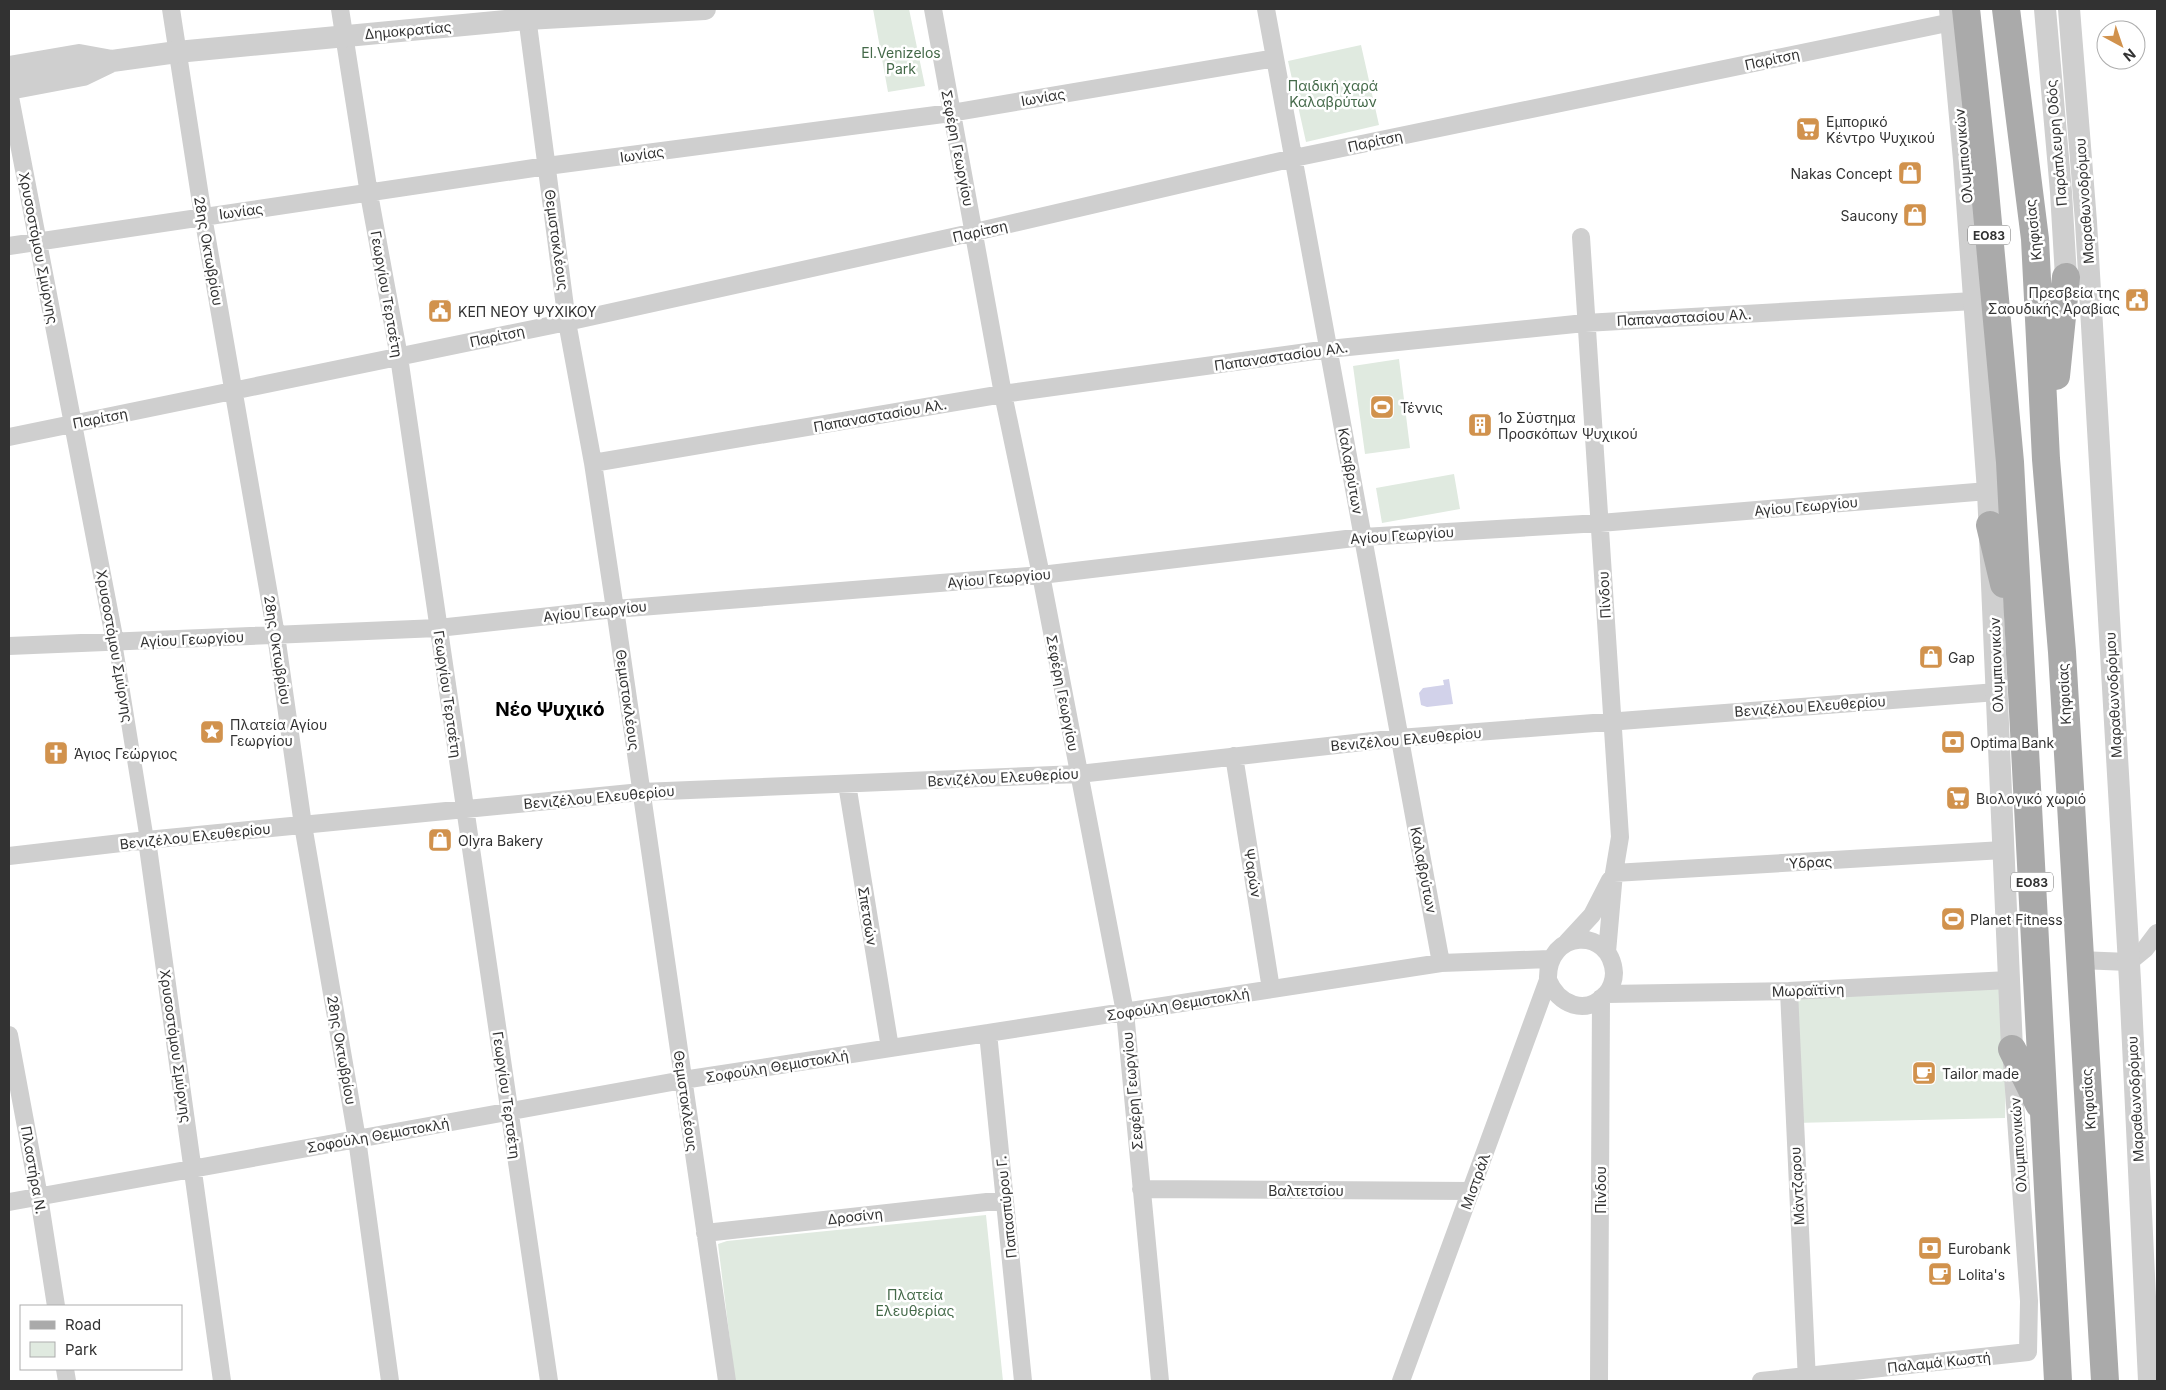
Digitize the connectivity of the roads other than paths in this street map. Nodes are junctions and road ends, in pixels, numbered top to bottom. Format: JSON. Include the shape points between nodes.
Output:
{"nodes":[{"id":1,"x":171,"y":9,"type":"edge"},
{"id":2,"x":340,"y":9,"type":"edge"},
{"id":3,"x":705,"y":9,"type":"edge"},
{"id":4,"x":933,"y":9,"type":"edge"},
{"id":5,"x":1266,"y":9,"type":"edge"},
{"id":6,"x":2006,"y":9,"type":"edge"},
{"id":7,"x":2045,"y":9,"type":"edge"},
{"id":8,"x":2069,"y":9,"type":"edge"},
{"id":9,"x":1956,"y":13,"type":"edge"},
{"id":10,"x":526,"y":14,"type":"edge"},
{"id":11,"x":344,"y":35,"type":"junction"},
{"id":12,"x":177,"y":52,"type":"junction"},
{"id":13,"x":1275,"y":58,"type":"junction"},
{"id":14,"x":112,"y":61,"type":"junction"},
{"id":15,"x":9,"y":67,"type":"edge"},
{"id":16,"x":9,"y":90,"type":"edge"},
{"id":17,"x":951,"y":113,"type":"junction"},
{"id":18,"x":1294,"y":158,"type":"junction"},
{"id":19,"x":547,"y":166,"type":"junction"},
{"id":20,"x":368,"y":194,"type":"junction"},
{"id":21,"x":203,"y":216,"type":"junction"},
{"id":22,"x":975,"y":232,"type":"junction"},
{"id":23,"x":1580,"y":237,"type":"dead end"},
{"id":24,"x":37,"y":242,"type":"junction"},
{"id":25,"x":9,"y":246,"type":"edge"},
{"id":26,"x":2066,"y":277,"type":"joint"},
{"id":27,"x":1974,"y":301,"type":"junction"},
{"id":28,"x":568,"y":322,"type":"junction"},
{"id":29,"x":1585,"y":323,"type":"junction"},
{"id":30,"x":1329,"y":349,"type":"junction"},
{"id":31,"x":399,"y":356,"type":"junction"},
{"id":32,"x":234,"y":392,"type":"junction"},
{"id":33,"x":1003,"y":394,"type":"junction"},
{"id":34,"x":74,"y":423,"type":"junction"},
{"id":35,"x":9,"y":438,"type":"edge"},
{"id":36,"x":2046,"y":459,"type":"junction"},
{"id":37,"x":593,"y":463,"type":"junction"},
{"id":38,"x":1988,"y":491,"type":"junction"},
{"id":39,"x":1600,"y":523,"type":"junction"},
{"id":40,"x":1990,"y":525,"type":"junction"},
{"id":41,"x":1363,"y":536,"type":"junction"},
{"id":42,"x":1041,"y":575,"type":"junction"},
{"id":43,"x":615,"y":609,"type":"junction"},
{"id":44,"x":438,"y":628,"type":"junction"},
{"id":45,"x":276,"y":635,"type":"junction"},
{"id":46,"x":115,"y":642,"type":"junction"},
{"id":47,"x":9,"y":646,"type":"edge"},
{"id":48,"x":2020,"y":649,"type":"junction"},
{"id":49,"x":1997,"y":692,"type":"junction"},
{"id":50,"x":1611,"y":722,"type":"junction"},
{"id":51,"x":1399,"y":738,"type":"junction"},
{"id":52,"x":1234,"y":756,"type":"junction"},
{"id":53,"x":1079,"y":774,"type":"junction"},
{"id":54,"x":847,"y":784,"type":"junction"},
{"id":55,"x":641,"y":792,"type":"junction"},
{"id":56,"x":465,"y":810,"type":"junction"},
{"id":57,"x":303,"y":825,"type":"junction"},
{"id":58,"x":147,"y":840,"type":"junction"},
{"id":59,"x":2003,"y":850,"type":"junction"},
{"id":60,"x":9,"y":856,"type":"edge"},
{"id":61,"x":1614,"y":873,"type":"junction"},
{"id":62,"x":2157,"y":934,"type":"edge"},
{"id":63,"x":1568,"y":942,"type":"junction"},
{"id":64,"x":1607,"y":952,"type":"junction"},
{"id":65,"x":1550,"y":959,"type":"junction"},
{"id":66,"x":2079,"y":960,"type":"junction"},
{"id":67,"x":2129,"y":962,"type":"junction"},
{"id":68,"x":1441,"y":963,"type":"junction"},
{"id":69,"x":1548,"y":980,"type":"junction"},
{"id":70,"x":2009,"y":980,"type":"junction"},
{"id":71,"x":1271,"y":989,"type":"junction"},
{"id":72,"x":1789,"y":991,"type":"junction"},
{"id":73,"x":1604,"y":996,"type":"junction"},
{"id":74,"x":1124,"y":1012,"type":"junction"},
{"id":75,"x":988,"y":1033,"type":"junction"},
{"id":76,"x":9,"y":1035,"type":"edge"},
{"id":77,"x":890,"y":1048,"type":"junction"},
{"id":78,"x":2012,"y":1049,"type":"junction"},
{"id":79,"x":683,"y":1080,"type":"junction"},
{"id":80,"x":509,"y":1112,"type":"junction"},
{"id":81,"x":2044,"y":1114,"type":"junction"},
{"id":82,"x":357,"y":1139,"type":"junction"},
{"id":83,"x":194,"y":1169,"type":"junction"},
{"id":84,"x":1141,"y":1189,"type":"junction"},
{"id":85,"x":1471,"y":1191,"type":"junction"},
{"id":86,"x":39,"y":1197,"type":"junction"},
{"id":87,"x":1005,"y":1200,"type":"junction"},
{"id":88,"x":9,"y":1202,"type":"edge"},
{"id":89,"x":705,"y":1233,"type":"junction"},
{"id":90,"x":56,"y":1305,"type":"edge"},
{"id":91,"x":2028,"y":1352,"type":"joint"},
{"id":92,"x":1807,"y":1378,"type":"edge"},
{"id":93,"x":222,"y":1381,"type":"edge"},
{"id":94,"x":390,"y":1381,"type":"edge"},
{"id":95,"x":549,"y":1381,"type":"edge"},
{"id":96,"x":727,"y":1381,"type":"edge"},
{"id":97,"x":1023,"y":1381,"type":"edge"},
{"id":98,"x":1160,"y":1381,"type":"edge"},
{"id":99,"x":1401,"y":1381,"type":"edge"},
{"id":100,"x":1599,"y":1381,"type":"edge"},
{"id":101,"x":1761,"y":1381,"type":"edge"},
{"id":102,"x":2058,"y":1381,"type":"edge"},
{"id":103,"x":2105,"y":1381,"type":"edge"},
{"id":104,"x":2149,"y":1381,"type":"edge"}],
"edges":[{"from":1,"to":12,"type":"street","name":"28ης Οκτωβρίου"},
{"from":2,"to":11,"type":"street","name":"Γεωργίου Τερτσέτη"},
{"from":3,"to":10,"type":"street","name":"Δημοκρατίας"},
{"from":4,"to":17,"type":"street","name":"Σεφέρη Γεωργίου"},
{"from":5,"to":13,"type":"street","name":"Καλαβρύτων"},
{"from":6,"to":36,"type":"main road","name":"Κηφισίας","via":[[2035,239]]},
{"from":7,"to":26,"type":"street","name":"Παράπλευρη Οδός"},
{"from":8,"to":67,"type":"street","name":"Μαραθωνοδρόμου","via":[[2087,232]]},
{"from":9,"to":18,"type":"street","name":"Παρίτση"},
{"from":9,"to":27,"type":"street","name":"Ολυμπιονικών"},
{"from":9,"to":48,"type":"main road","number":"ΕΟ83","via":[[1984,169],[2010,462]]},
{"from":10,"to":11,"type":"street","name":"Δημοκρατίας"},
{"from":10,"to":19,"type":"street","name":"Θεμιστοκλέους"},
{"from":11,"to":12,"type":"street","name":"Δημοκρατίας"},
{"from":11,"to":20,"type":"street","name":"Γεωργίου Τερτσέτη"},
{"from":12,"to":14,"type":"street","name":"Δημοκρατίας"},
{"from":12,"to":21,"type":"street","name":"28ης Οκτωβρίου"},
{"from":13,"to":17,"type":"street","name":"Ιωνίας"},
{"from":13,"to":18,"type":"street","name":"Καλαβρύτων"},
{"from":14,"to":15,"type":"street","name":"Δημοκρατίας","via":[[79,55]]},
{"from":14,"to":16,"type":"street","name":"Δημοκρατίας","via":[[82,75]]},
{"from":16,"to":24,"type":"street","name":"Χρυσοστόμου Σμύρνης"},
{"from":17,"to":19,"type":"street","name":"Ιωνίας"},
{"from":17,"to":22,"type":"street","name":"Σεφέρη Γεωργίου"},
{"from":18,"to":22,"type":"street","name":"Παρίτση"},
{"from":18,"to":30,"type":"street","name":"Καλαβρύτων"},
{"from":19,"to":20,"type":"street","name":"Ιωνίας"},
{"from":19,"to":28,"type":"street","name":"Θεμιστοκλέους"},
{"from":20,"to":21,"type":"street","name":"Ιωνίας"},
{"from":20,"to":31,"type":"street","name":"Γεωργίου Τερτσέτη"},
{"from":21,"to":24,"type":"street","name":"Ιωνίας"},
{"from":21,"to":32,"type":"street","name":"28ης Οκτωβρίου"},
{"from":22,"to":28,"type":"street","name":"Παρίτση"},
{"from":22,"to":33,"type":"street","name":"Σεφέρη Γεωργίου"},
{"from":23,"to":29,"type":"street","name":"Πίνδου"},
{"from":24,"to":25,"type":"street","name":"Ιωνίας"},
{"from":24,"to":34,"type":"street","name":"Χρυσοστόμου Σμύρνης"},
{"from":26,"to":36,"type":"main road"},
{"from":27,"to":29,"type":"street","name":"Παπαναστασίου Αλ."},
{"from":27,"to":38,"type":"street","name":"Ολυμπιονικών"},
{"from":28,"to":31,"type":"street","name":"Παρίτση"},
{"from":28,"to":37,"type":"street","name":"Θεμιστοκλέους"},
{"from":29,"to":30,"type":"street","name":"Παπαναστασίου Αλ."},
{"from":29,"to":39,"type":"street","name":"Πίνδου"},
{"from":30,"to":33,"type":"street","name":"Παπαναστασίου Αλ."},
{"from":30,"to":41,"type":"street","name":"Καλαβρύτων"},
{"from":31,"to":32,"type":"street","name":"Παρίτση"},
{"from":31,"to":44,"type":"street","name":"Γεωργίου Τερτσέτη"},
{"from":32,"to":34,"type":"street","name":"Παρίτση"},
{"from":32,"to":45,"type":"street","name":"28ης Οκτωβρίου"},
{"from":33,"to":37,"type":"street","name":"Παπαναστασίου Αλ."},
{"from":33,"to":42,"type":"street","name":"Σεφέρη Γεωργίου"},
{"from":34,"to":35,"type":"street","name":"Παρίτση"},
{"from":34,"to":46,"type":"street","name":"Χρυσοστόμου Σμύρνης"},
{"from":36,"to":66,"type":"main road","name":"Κηφισίας","via":[[2062,652]]},
{"from":37,"to":43,"type":"street","name":"Θεμιστοκλέους"},
{"from":38,"to":39,"type":"street","name":"Αγίου Γεωργίου"},
{"from":38,"to":40,"type":"street","name":"Ολυμπιονικών"},
{"from":39,"to":41,"type":"street","name":"Αγίου Γεωργίου"},
{"from":39,"to":50,"type":"street","name":"Πίνδου"},
{"from":40,"to":48,"type":"main road"},
{"from":40,"to":49,"type":"street","name":"Ολυμπιονικών"},
{"from":41,"to":42,"type":"street","name":"Αγίου Γεωργίου"},
{"from":41,"to":51,"type":"street","name":"Καλαβρύτων"},
{"from":42,"to":43,"type":"street","name":"Αγίου Γεωργίου"},
{"from":42,"to":53,"type":"street","name":"Σεφέρη Γεωργίου"},
{"from":43,"to":44,"type":"street","name":"Αγίου Γεωργίου"},
{"from":43,"to":55,"type":"street","name":"Θεμιστοκλέους"},
{"from":44,"to":45,"type":"street","name":"Αγίου Γεωργίου"},
{"from":44,"to":56,"type":"street","name":"Γεωργίου Τερτσέτη"},
{"from":45,"to":46,"type":"street","name":"Αγίου Γεωργίου"},
{"from":45,"to":57,"type":"street","name":"28ης Οκτωβρίου"},
{"from":46,"to":47,"type":"street","name":"Αγίου Γεωργίου"},
{"from":46,"to":58,"type":"street","name":"Χρυσοστόμου Σμύρνης"},
{"from":48,"to":81,"type":"main road","number":"ΕΟ83"},
{"from":49,"to":50,"type":"street","name":"Βενιζέλου Ελευθερίου"},
{"from":49,"to":59,"type":"street","name":"Ολυμπιονικών"},
{"from":50,"to":51,"type":"street","name":"Βενιζέλου Ελευθερίου"},
{"from":50,"to":61,"type":"street","name":"Πίνδου","via":[[1620,837]]},
{"from":51,"to":52,"type":"street","name":"Βενιζέλου Ελευθερίου"},
{"from":51,"to":68,"type":"street","name":"Καλαβρύτων"},
{"from":52,"to":53,"type":"street","name":"Βενιζέλου Ελευθερίου"},
{"from":52,"to":71,"type":"street","name":"Ψαρών"},
{"from":53,"to":54,"type":"street","name":"Βενιζέλου Ελευθερίου"},
{"from":53,"to":74,"type":"street","name":"Σεφέρη Γεωργίου"},
{"from":54,"to":55,"type":"street","name":"Βενιζέλου Ελευθερίου"},
{"from":54,"to":77,"type":"street","name":"Σπετσών"},
{"from":55,"to":56,"type":"street","name":"Βενιζέλου Ελευθερίου"},
{"from":55,"to":79,"type":"street","name":"Θεμιστοκλέους"},
{"from":56,"to":57,"type":"street","name":"Βενιζέλου Ελευθερίου"},
{"from":56,"to":80,"type":"street","name":"Γεωργίου Τερτσέτη"},
{"from":57,"to":58,"type":"street","name":"Βενιζέλου Ελευθερίου"},
{"from":57,"to":82,"type":"street","name":"28ης Οκτωβρίου"},
{"from":58,"to":60,"type":"street","name":"Βενιζέλου Ελευθερίου"},
{"from":58,"to":83,"type":"street","name":"Χρυσοστόμου Σμύρνης"},
{"from":59,"to":61,"type":"street","name":"Ύδρας"},
{"from":59,"to":70,"type":"street","name":"Ολυμπιονικών"},
{"from":61,"to":63,"type":"street","via":[[1592,914]]},
{"from":61,"to":64,"type":"street","name":"Πίνδου"},
{"from":62,"to":67,"type":"street"},
{"from":63,"to":64,"type":"street","via":[[1589,940]]},
{"from":63,"to":65,"type":"street","via":[[1560,946]]},
{"from":64,"to":73,"type":"street","via":[[1613,964],[1614,977]]},
{"from":65,"to":68,"type":"street","name":"Σοφούλη Θεμιστοκλή"},
{"from":65,"to":69,"type":"street"},
{"from":66,"to":67,"type":"street"},
{"from":66,"to":103,"type":"main road","name":"Κηφισίας"},
{"from":67,"to":104,"type":"street","name":"Μαραθωνοδρόμου"},
{"from":68,"to":71,"type":"street","name":"Σοφούλη Θεμιστοκλή"},
{"from":69,"to":73,"type":"street","via":[[1552,990],[1570,1004],[1592,1004]]},
{"from":69,"to":85,"type":"street","name":"Μιστράλ"},
{"from":70,"to":72,"type":"street","name":"Μωραϊτίνη"},
{"from":70,"to":78,"type":"street","name":"Ολυμπιονικών"},
{"from":71,"to":74,"type":"street","name":"Σοφούλη Θεμιστοκλή"},
{"from":72,"to":73,"type":"street","name":"Μωραϊτίνη"},
{"from":72,"to":92,"type":"street","name":"Μάντζαρου"},
{"from":73,"to":100,"type":"street","name":"Πίνδου"},
{"from":74,"to":75,"type":"street","name":"Σοφούλη Θεμιστοκλή"},
{"from":74,"to":84,"type":"street","name":"Σεφέρη Γεωργίου"},
{"from":75,"to":77,"type":"street","name":"Σοφούλη Θεμιστοκλή"},
{"from":75,"to":87,"type":"street","name":"Παπασπύρου Γ."},
{"from":76,"to":86,"type":"street","name":"Πλαστήρα Ν."},
{"from":77,"to":79,"type":"street","name":"Σοφούλη Θεμιστοκλή"},
{"from":78,"to":81,"type":"main road"},
{"from":78,"to":91,"type":"street","name":"Ολυμπιονικών","via":[[2029,1301]]},
{"from":79,"to":80,"type":"street","name":"Σοφούλη Θεμιστοκλή"},
{"from":79,"to":89,"type":"street","name":"Θεμιστοκλέους"},
{"from":80,"to":82,"type":"street","name":"Σοφούλη Θεμιστοκλή"},
{"from":80,"to":95,"type":"street","name":"Γεωργίου Τερτσέτη"},
{"from":81,"to":102,"type":"main road","number":"ΕΟ83"},
{"from":82,"to":83,"type":"street","name":"Σοφούλη Θεμιστοκλή"},
{"from":82,"to":94,"type":"street","name":"28ης Οκτωβρίου"},
{"from":83,"to":86,"type":"street","name":"Σοφούλη Θεμιστοκλή"},
{"from":83,"to":93,"type":"street","name":"Χρυσοστόμου Σμύρνης"},
{"from":84,"to":85,"type":"street","name":"Βαλτετσίου"},
{"from":84,"to":98,"type":"street","name":"Σεφέρη Γεωργίου"},
{"from":85,"to":99,"type":"street","name":"Μιστράλ"},
{"from":86,"to":88,"type":"street","name":"Σοφούλη Θεμιστοκλή"},
{"from":86,"to":90,"type":"street","name":"Πλαστήρα Ν."},
{"from":87,"to":89,"type":"street","name":"Δροσίνη"},
{"from":87,"to":97,"type":"street","name":"Παπασπύρου Γ."},
{"from":89,"to":96,"type":"street","name":"Θεμιστοκλέους"},
{"from":91,"to":92,"type":"street","name":"Παλαμά Κωστή"},
{"from":92,"to":101,"type":"street","name":"Παλαμά Κωστή"}]}
